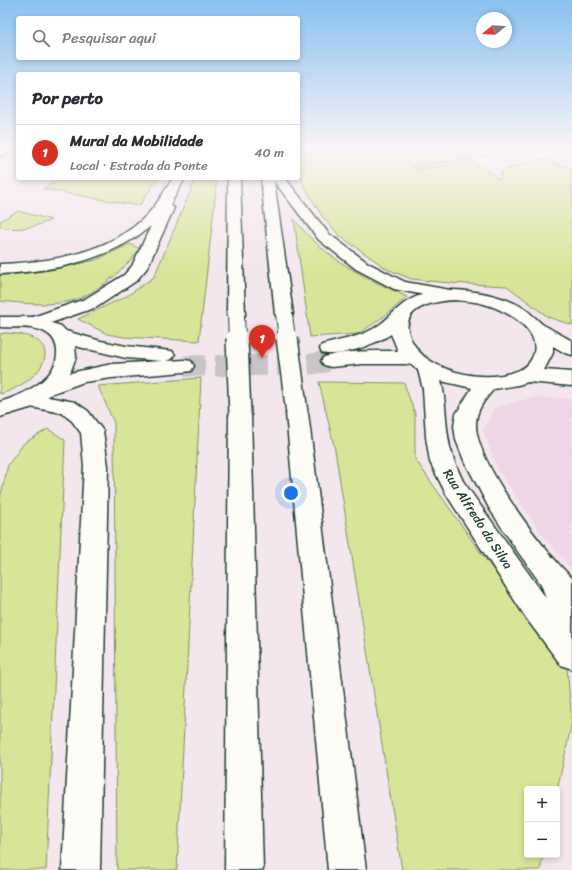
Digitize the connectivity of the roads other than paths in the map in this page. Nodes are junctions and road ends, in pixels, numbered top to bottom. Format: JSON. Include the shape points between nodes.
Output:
{"nodes":[{"id":1,"x":172,"y":189,"type":"edge"},
{"id":2,"x":174,"y":189,"type":"edge"},
{"id":3,"x":234,"y":189,"type":"edge"},
{"id":4,"x":268,"y":189,"type":"edge"},
{"id":5,"x":286,"y":189,"type":"edge"},
{"id":6,"x":0,"y":269,"type":"edge"},
{"id":7,"x":450,"y":295,"type":"junction"},
{"id":8,"x":402,"y":315,"type":"junction"},
{"id":9,"x":0,"y":322,"type":"edge"},
{"id":10,"x":36,"y":322,"type":"junction"},
{"id":11,"x":535,"y":327,"type":"junction"},
{"id":12,"x":63,"y":336,"type":"junction"},
{"id":13,"x":572,"y":349,"type":"edge"},
{"id":14,"x":420,"y":363,"type":"junction"},
{"id":15,"x":527,"y":375,"type":"junction"},
{"id":16,"x":572,"y":379,"type":"edge"},
{"id":17,"x":487,"y":384,"type":"junction"},
{"id":18,"x":15,"y":405,"type":"edge"},
{"id":19,"x":547,"y":571,"type":"junction"},
{"id":20,"x":572,"y":597,"type":"edge"},
{"id":21,"x":572,"y":625,"type":"edge"},
{"id":22,"x":572,"y":654,"type":"edge"},
{"id":23,"x":81,"y":870,"type":"edge"},
{"id":24,"x":244,"y":870,"type":"edge"},
{"id":25,"x":347,"y":870,"type":"edge"}],
"edges":[{"from":1,"to":6,"type":"main road","via":[[150,220],[129,237],[85,256],[25,269]]},
{"from":2,"to":10,"type":"main road","via":[[166,212],[139,268],[130,278],[91,303]]},
{"from":3,"to":24,"type":"main road","bridge":true,"via":[[240,415]]},
{"from":4,"to":25,"type":"main road","bridge":true,"via":[[297,413]]},
{"from":5,"to":7,"type":"main road","via":[[324,237],[362,266],[400,286]]},
{"from":7,"to":8,"type":"main road","via":[[430,298],[413,305]]},
{"from":7,"to":11,"type":"main road","via":[[469,296],[507,306]]},
{"from":8,"to":14,"type":"main road","via":[[398,328],[402,343]]},
{"from":8,"to":14,"type":"main road","via":[[380,333],[330,355],[357,358],[383,356]]},
{"from":9,"to":10,"type":"main road"},
{"from":10,"to":12,"type":"main road","via":[[52,328]]},
{"from":11,"to":13,"type":"main road"},
{"from":11,"to":15,"type":"main road","via":[[543,340],[544,353],[539,365]]},
{"from":12,"to":18,"type":"main road","via":[[68,348],[66,361],[58,376]]},
{"from":12,"to":18,"type":"main road","via":[[121,352],[184,360],[81,376]]},
{"from":14,"to":17,"type":"main road","via":[[445,376]]},
{"from":14,"to":22,"type":"main road","name":"Rua Alfredo da Silva","via":[[433,389],[442,462],[454,487],[536,608]]},
{"from":15,"to":16,"type":"main road"},
{"from":15,"to":17,"type":"main road"},
{"from":17,"to":19,"type":"main road","via":[[468,411],[465,427],[470,446],[475,461],[497,498]]},
{"from":18,"to":23,"type":"main road","via":[[68,407],[80,416],[92,431],[96,466]]},
{"from":19,"to":20,"type":"main road"},
{"from":19,"to":21,"type":"main road"}]}
